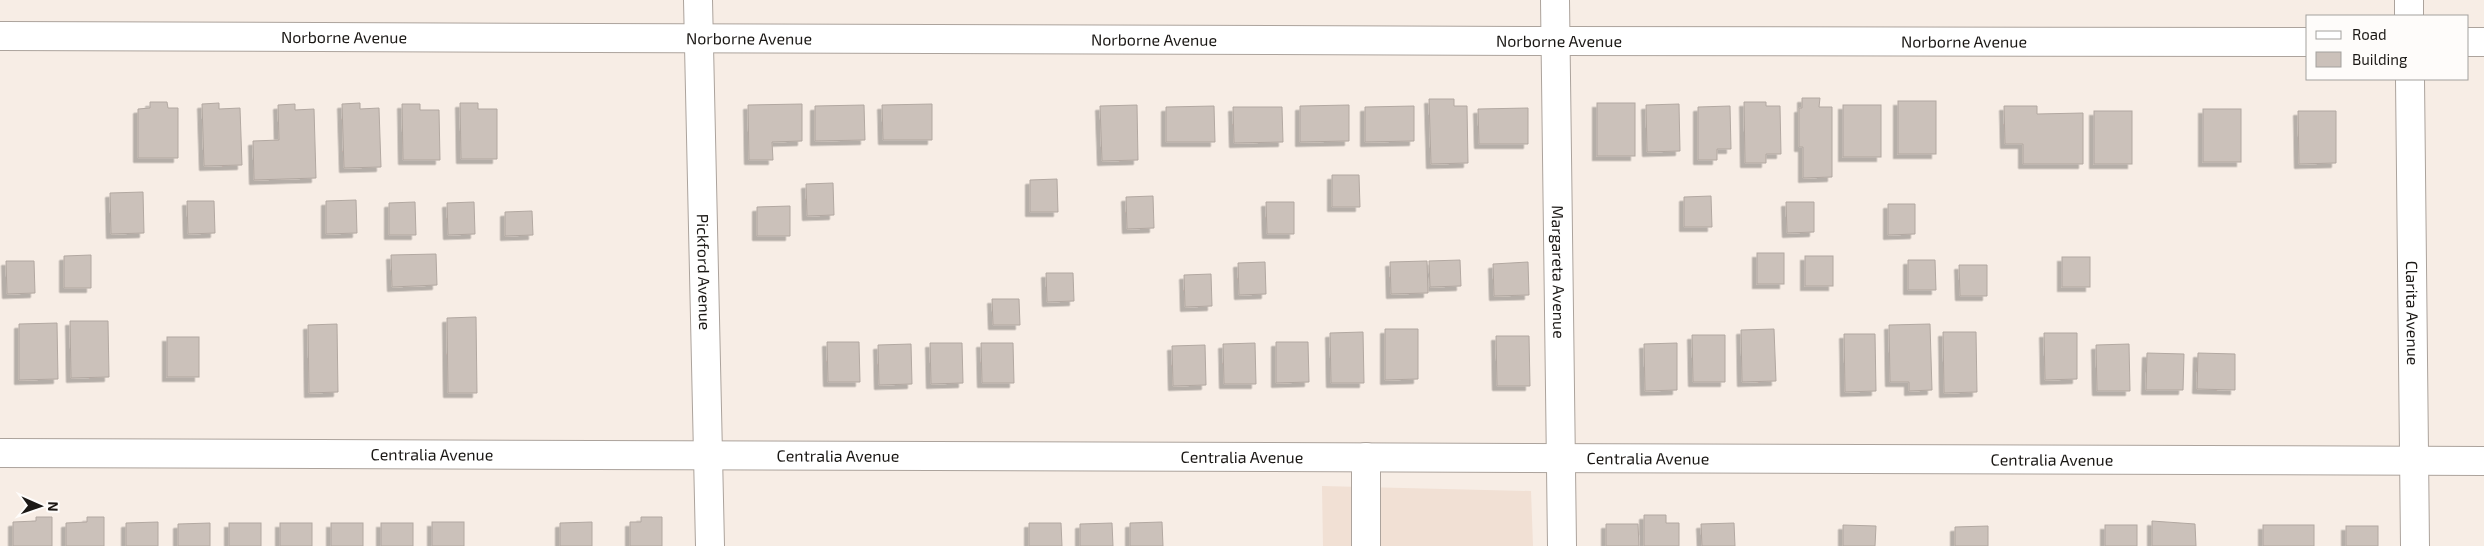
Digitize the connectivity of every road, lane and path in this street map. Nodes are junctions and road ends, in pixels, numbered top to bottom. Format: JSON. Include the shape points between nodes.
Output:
{"nodes":[{"id":1,"x":698,"y":0,"type":"edge"},
{"id":2,"x":1555,"y":0,"type":"edge"},
{"id":3,"x":2409,"y":0,"type":"edge"},
{"id":4,"x":2409,"y":15,"type":"edge"},
{"id":5,"x":0,"y":36,"type":"edge"},
{"id":6,"x":698,"y":38,"type":"junction"},
{"id":7,"x":1556,"y":41,"type":"junction"},
{"id":8,"x":2306,"y":42,"type":"edge"},
{"id":9,"x":2469,"y":42,"type":"edge"},
{"id":10,"x":2484,"y":42,"type":"edge"},
{"id":11,"x":2410,"y":80,"type":"edge"},
{"id":12,"x":0,"y":452,"type":"edge"},
{"id":13,"x":708,"y":454,"type":"junction"},
{"id":14,"x":1366,"y":457,"type":"junction"},
{"id":15,"x":1560,"y":458,"type":"junction"},
{"id":16,"x":2413,"y":461,"type":"junction"},
{"id":17,"x":2484,"y":461,"type":"edge"},
{"id":18,"x":710,"y":546,"type":"edge"},
{"id":19,"x":1366,"y":546,"type":"edge"},
{"id":20,"x":1562,"y":546,"type":"edge"},
{"id":21,"x":2414,"y":546,"type":"edge"}],
"edges":[{"from":1,"to":6,"type":"street","name":"Pickford Avenue"},
{"from":2,"to":7,"type":"street","name":"Margareta Avenue"},
{"from":3,"to":4,"type":"street"},
{"from":5,"to":6,"type":"street","name":"Norborne Avenue"},
{"from":6,"to":7,"type":"street","name":"Norborne Avenue"},
{"from":6,"to":13,"type":"street","name":"Pickford Avenue"},
{"from":7,"to":8,"type":"street","name":"Norborne Avenue"},
{"from":7,"to":15,"type":"street","name":"Margareta Avenue"},
{"from":9,"to":10,"type":"street"},
{"from":11,"to":16,"type":"street","name":"Clarita Avenue"},
{"from":12,"to":13,"type":"street","name":"Centralia Avenue"},
{"from":13,"to":14,"type":"street","name":"Centralia Avenue"},
{"from":13,"to":18,"type":"street","name":"Pickford Avenue"},
{"from":14,"to":15,"type":"street","name":"Centralia Avenue"},
{"from":14,"to":19,"type":"street"},
{"from":15,"to":16,"type":"street","name":"Centralia Avenue"},
{"from":15,"to":20,"type":"street","name":"Margareta Avenue"},
{"from":16,"to":17,"type":"street","name":"Centralia Avenue"},
{"from":16,"to":21,"type":"street","name":"Clarita Avenue"}]}
